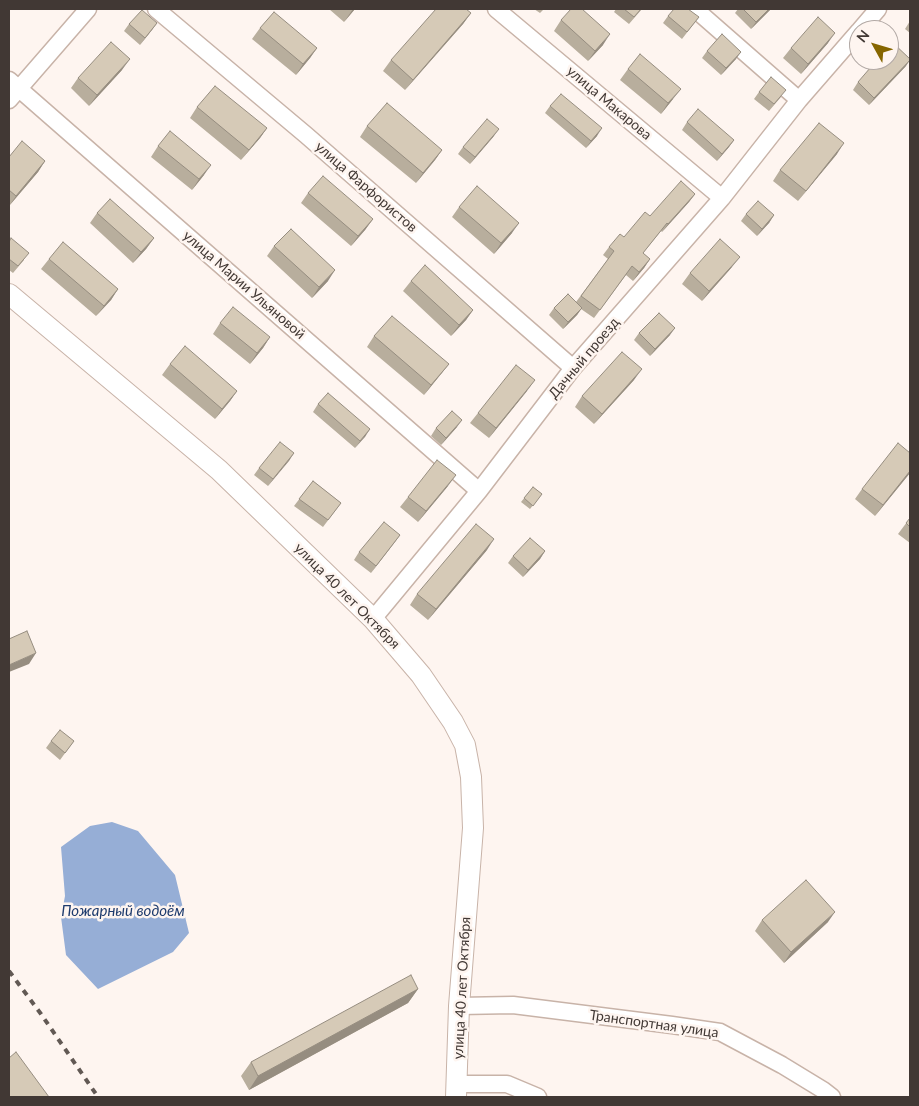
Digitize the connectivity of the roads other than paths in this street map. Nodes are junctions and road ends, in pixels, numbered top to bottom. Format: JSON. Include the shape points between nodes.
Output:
{"nodes":[{"id":1,"x":88,"y":9,"type":"edge"},
{"id":2,"x":156,"y":9,"type":"edge"},
{"id":3,"x":496,"y":9,"type":"edge"},
{"id":4,"x":695,"y":9,"type":"edge"},
{"id":5,"x":878,"y":9,"type":"edge"},
{"id":6,"x":868,"y":20,"type":"edge"},
{"id":7,"x":849,"y":42,"type":"edge"},
{"id":8,"x":12,"y":90,"type":"edge"},
{"id":9,"x":799,"y":100,"type":"junction"},
{"id":10,"x":722,"y":198,"type":"junction"},
{"id":11,"x":9,"y":294,"type":"edge"},
{"id":12,"x":573,"y":368,"type":"junction"},
{"id":13,"x":479,"y":491,"type":"junction"},
{"id":14,"x":373,"y":619,"type":"junction"},
{"id":15,"x":459,"y":1006,"type":"junction"},
{"id":16,"x":456,"y":1090,"type":"edge"},
{"id":17,"x":538,"y":1097,"type":"edge"},
{"id":18,"x":832,"y":1097,"type":"edge"}],
"edges":[{"from":1,"to":8,"type":"street"},
{"from":2,"to":12,"type":"street","name":"улица Фарфористов"},
{"from":3,"to":10,"type":"street","name":"улица Макарова"},
{"from":4,"to":9,"type":"street"},
{"from":5,"to":6,"type":"street","name":"Дачный проезд"},
{"from":7,"to":9,"type":"street","name":"Дачный проезд"},
{"from":8,"to":13,"type":"street","name":"улица Марии Ульяновой"},
{"from":9,"to":10,"type":"street","name":"Дачный проезд"},
{"from":10,"to":12,"type":"street","name":"Дачный проезд"},
{"from":11,"to":14,"type":"street","name":"улица 40 лет Октября","via":[[219,470]]},
{"from":12,"to":13,"type":"street","name":"Дачный проезд"},
{"from":13,"to":14,"type":"street","name":"Дачный проезд"},
{"from":14,"to":15,"type":"street","name":"улица 40 лет Октября","via":[[421,675],[465,745],[471,777],[473,828]]},
{"from":15,"to":16,"type":"street","name":"улица 40 лет Октября"},
{"from":15,"to":18,"type":"street","name":"Транспортная улица","via":[[513,1005],[720,1032],[782,1065]]},
{"from":16,"to":17,"type":"street","via":[[507,1084]]}]}
